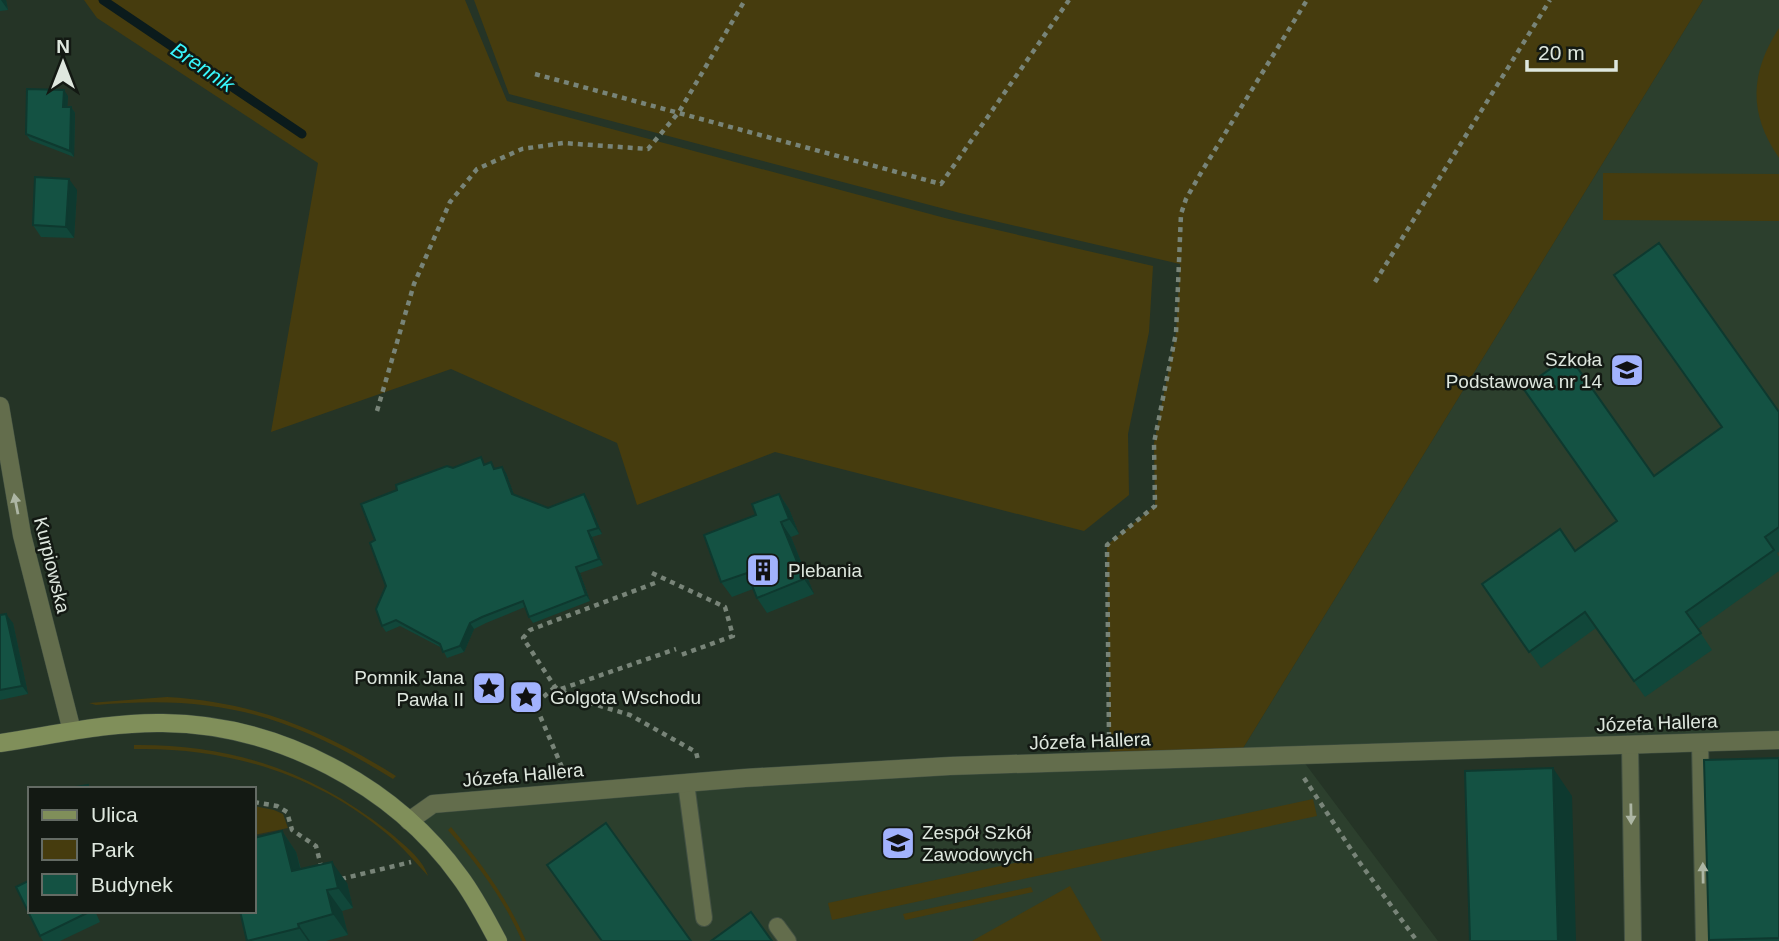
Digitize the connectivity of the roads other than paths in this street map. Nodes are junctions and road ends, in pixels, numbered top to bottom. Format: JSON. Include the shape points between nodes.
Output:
{"nodes":[{"id":1,"x":0,"y":406,"type":"edge"},
{"id":2,"x":72,"y":731,"type":"junction"},
{"id":3,"x":1779,"y":740,"type":"edge"},
{"id":4,"x":0,"y":743,"type":"edge"},
{"id":5,"x":1700,"y":743,"type":"junction"},
{"id":6,"x":1630,"y":746,"type":"junction"},
{"id":7,"x":693,"y":777,"type":"junction"},
{"id":8,"x":409,"y":821,"type":"junction"},
{"id":9,"x":704,"y":918,"type":"dead end"},
{"id":10,"x":777,"y":926,"type":"dead end"},
{"id":11,"x":498,"y":941,"type":"edge"},
{"id":12,"x":788,"y":941,"type":"edge"},
{"id":13,"x":1633,"y":941,"type":"edge"},
{"id":14,"x":1704,"y":941,"type":"edge"}],
"edges":[{"from":2,"to":1,"type":"street","name":"Kurpiowska","one_way":true,"via":[[20,522]]},
{"from":2,"to":4,"type":"main road"},
{"from":2,"to":8,"type":"main road","via":[[165,723],[236,731],[307,755],[343,773]]},
{"from":3,"to":5,"type":"street","name":"Józefa Hallera"},
{"from":5,"to":6,"type":"street","name":"Józefa Hallera"},
{"from":14,"to":5,"type":"lane","one_way":true},
{"from":6,"to":7,"type":"street","name":"Józefa Hallera"},
{"from":6,"to":13,"type":"lane","one_way":true},
{"from":7,"to":8,"type":"street","name":"Józefa Hallera","via":[[433,804]]},
{"from":7,"to":9,"type":"lane"},
{"from":8,"to":11,"type":"main road","via":[[460,876]]},
{"from":10,"to":12,"type":"lane"}]}
